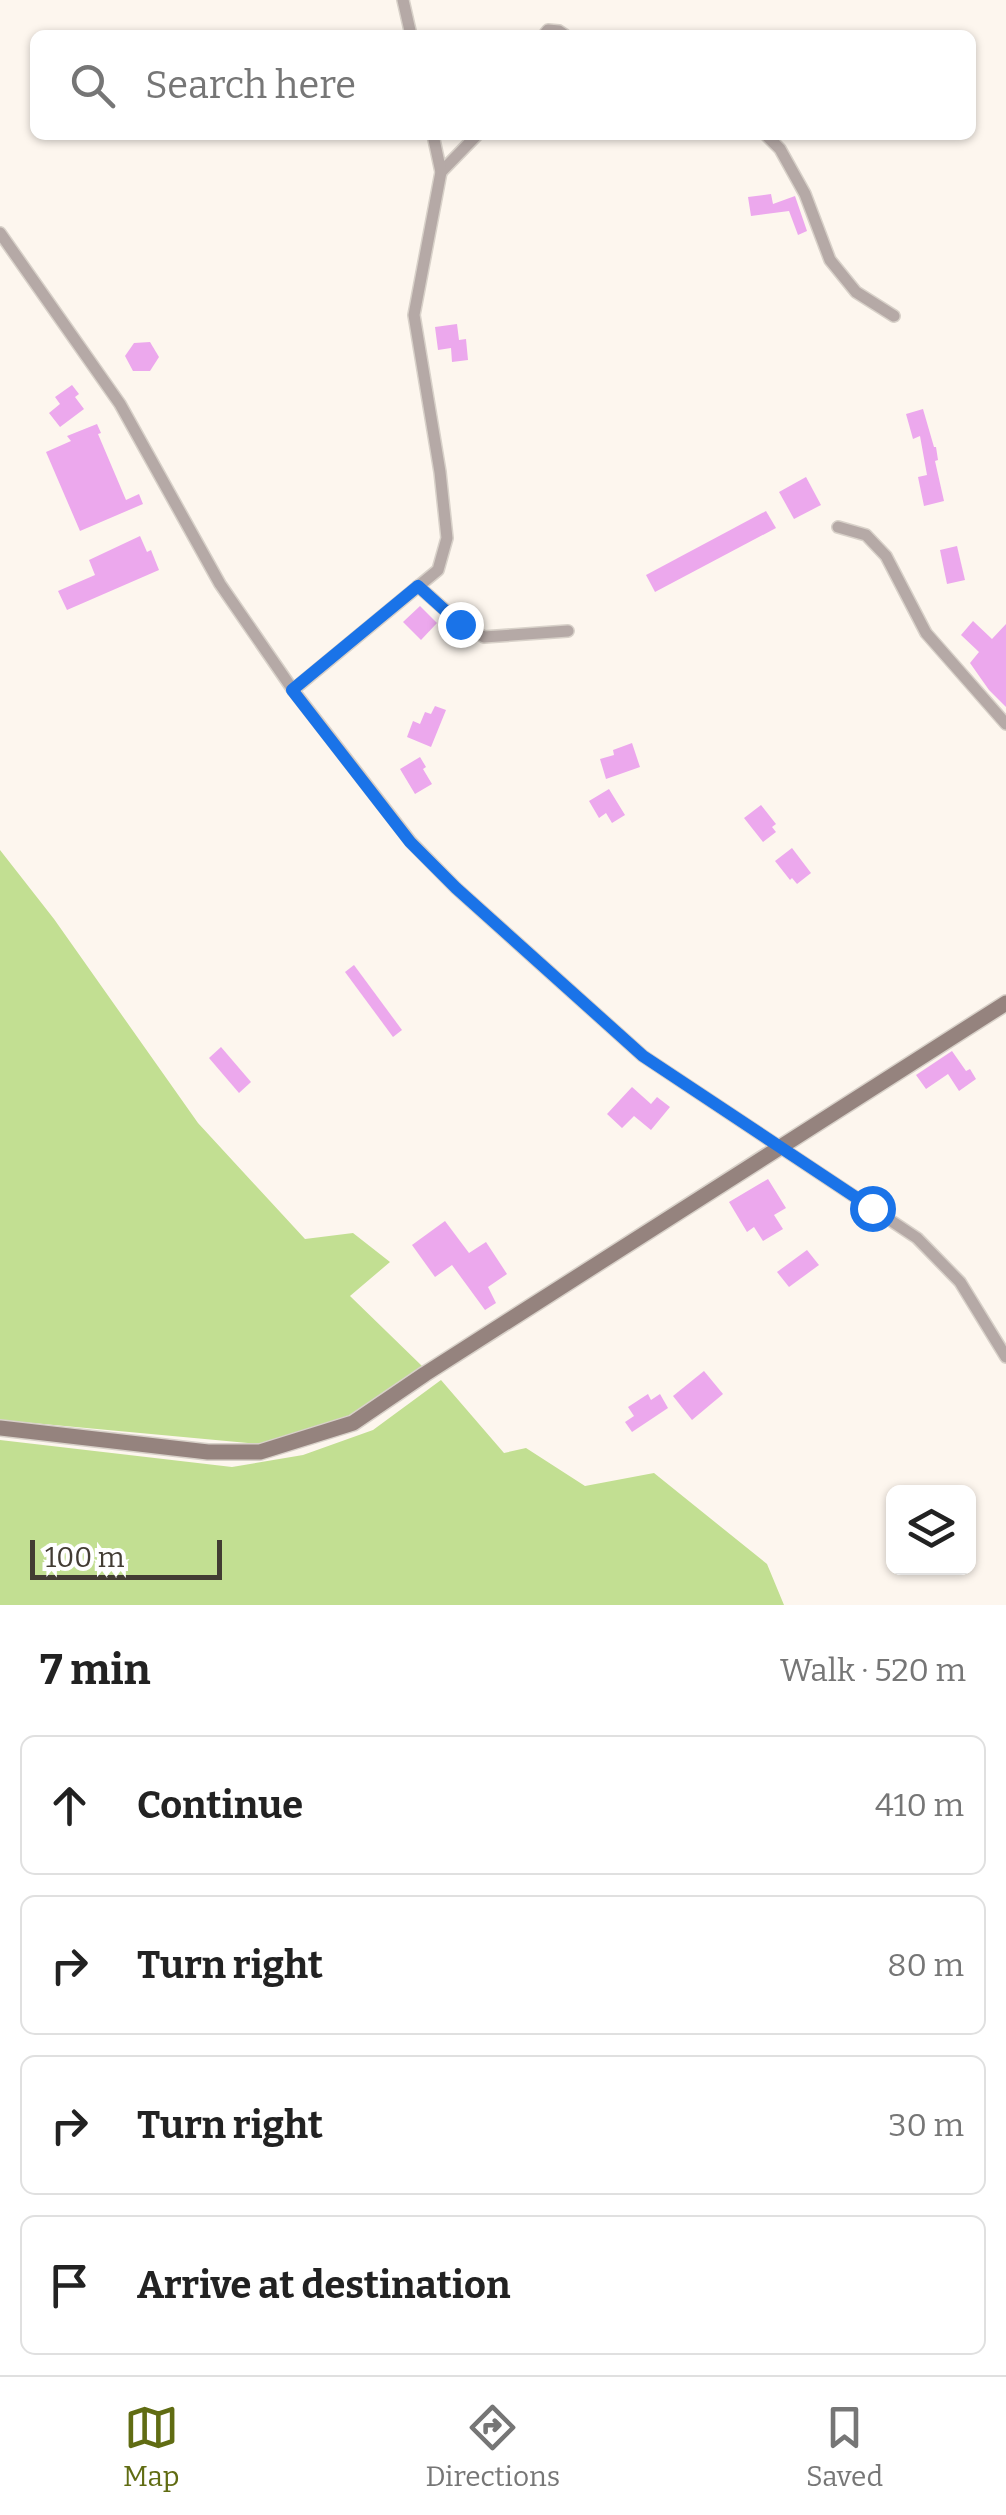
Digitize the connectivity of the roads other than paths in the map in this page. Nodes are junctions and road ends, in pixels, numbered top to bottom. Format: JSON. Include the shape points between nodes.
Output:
{"nodes":[{"id":1,"x":403,"y":0,"type":"edge"},
{"id":2,"x":410,"y":30,"type":"edge"},
{"id":3,"x":434,"y":140,"type":"edge"},
{"id":4,"x":472,"y":140,"type":"edge"},
{"id":5,"x":771,"y":140,"type":"edge"},
{"id":6,"x":441,"y":172,"type":"junction"},
{"id":7,"x":0,"y":233,"type":"edge"},
{"id":8,"x":894,"y":316,"type":"dead end"},
{"id":9,"x":838,"y":527,"type":"dead end"},
{"id":10,"x":418,"y":586,"type":"junction"},
{"id":11,"x":568,"y":631,"type":"dead end"},
{"id":12,"x":292,"y":690,"type":"junction"},
{"id":13,"x":1006,"y":724,"type":"edge"},
{"id":14,"x":1006,"y":1003,"type":"edge"},
{"id":15,"x":781,"y":1146,"type":"junction"},
{"id":16,"x":1006,"y":1356,"type":"edge"},
{"id":17,"x":0,"y":1428,"type":"edge"}],
"edges":[{"from":1,"to":2,"type":"street"},
{"from":3,"to":6,"type":"street"},
{"from":4,"to":6,"type":"street"},
{"from":5,"to":8,"type":"street","via":[[805,194],[830,260],[856,292]]},
{"from":6,"to":10,"type":"street","via":[[414,315],[447,538],[438,570]]},
{"from":7,"to":12,"type":"street","via":[[120,404],[220,584]]},
{"from":9,"to":13,"type":"street","via":[[866,536],[886,556],[926,633]]},
{"from":10,"to":11,"type":"street","via":[[484,637]]},
{"from":10,"to":12,"type":"street"},
{"from":12,"to":15,"type":"street","via":[[410,842],[456,888],[643,1056]]},
{"from":14,"to":15,"type":"street"},
{"from":15,"to":16,"type":"street","via":[[917,1238],[960,1282]]},
{"from":15,"to":17,"type":"street","via":[[354,1422],[260,1452]]}]}
